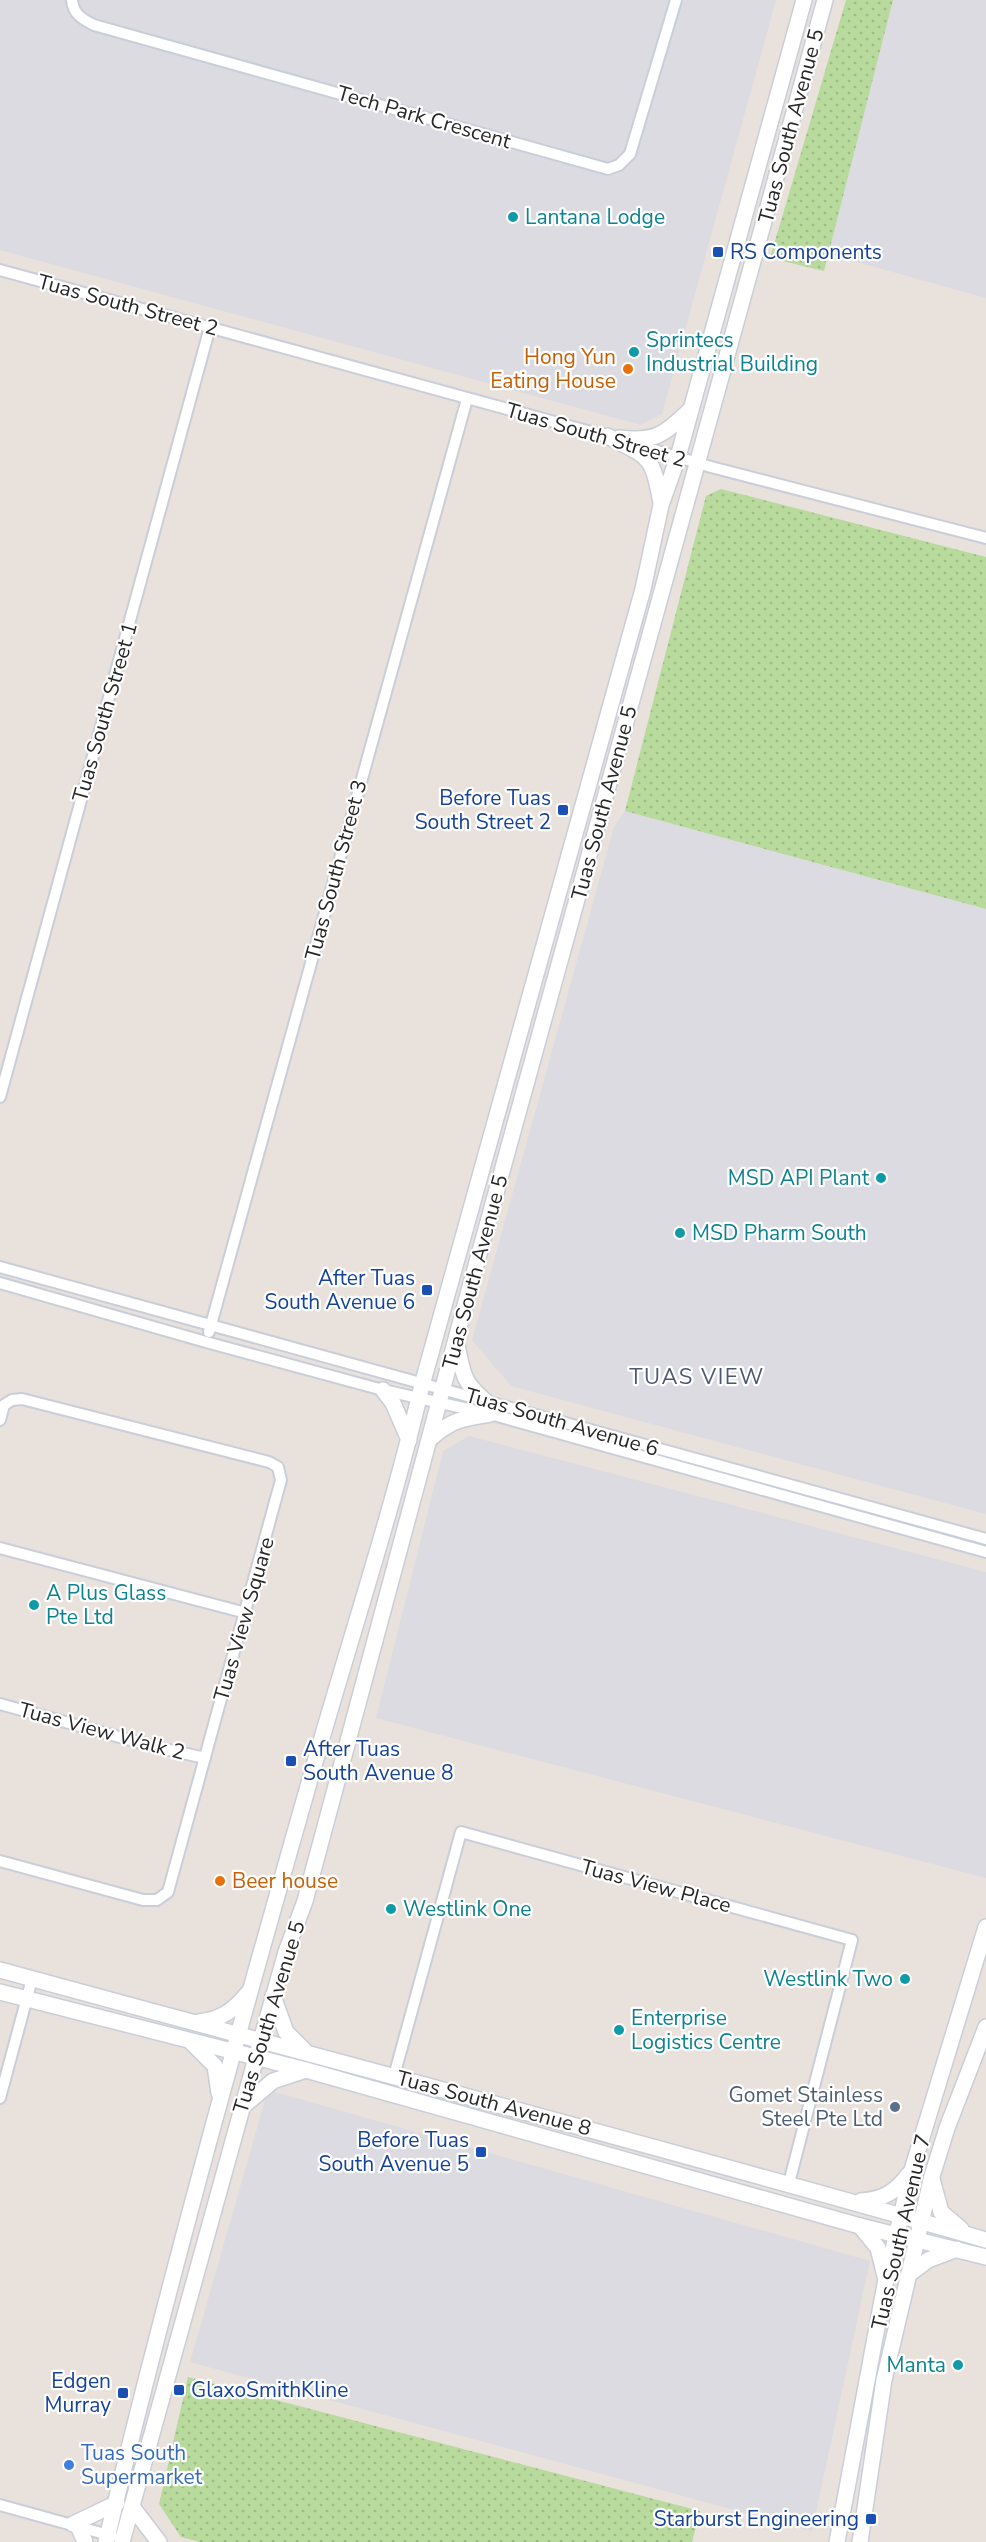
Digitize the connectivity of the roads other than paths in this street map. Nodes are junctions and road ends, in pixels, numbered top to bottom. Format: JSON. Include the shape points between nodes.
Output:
{"nodes":[{"id":1,"x":72,"y":0,"type":"edge"},
{"id":2,"x":676,"y":0,"type":"edge"},
{"id":3,"x":804,"y":0,"type":"edge"},
{"id":4,"x":825,"y":0,"type":"edge"},
{"id":5,"x":0,"y":270,"type":"edge"},
{"id":6,"x":210,"y":327,"type":"junction"},
{"id":7,"x":467,"y":399,"type":"junction"},
{"id":8,"x":691,"y":409,"type":"junction"},
{"id":9,"x":607,"y":436,"type":"junction"},
{"id":10,"x":678,"y":457,"type":"junction"},
{"id":11,"x":697,"y":463,"type":"junction"},
{"id":12,"x":661,"y":505,"type":"junction"},
{"id":13,"x":986,"y":538,"type":"edge"},
{"id":14,"x":0,"y":1097,"type":"edge"},
{"id":15,"x":0,"y":1267,"type":"edge"},
{"id":16,"x":0,"y":1283,"type":"edge"},
{"id":17,"x":210,"y":1327,"type":"junction"},
{"id":18,"x":456,"y":1340,"type":"junction"},
{"id":19,"x":206,"y":1342,"type":"junction"},
{"id":20,"x":383,"y":1390,"type":"junction"},
{"id":21,"x":421,"y":1391,"type":"junction"},
{"id":22,"x":442,"y":1395,"type":"junction"},
{"id":23,"x":487,"y":1407,"type":"junction"},
{"id":24,"x":0,"y":1420,"type":"edge"},
{"id":25,"x":431,"y":1438,"type":"junction"},
{"id":26,"x":409,"y":1440,"type":"junction"},
{"id":27,"x":986,"y":1539,"type":"edge"},
{"id":28,"x":0,"y":1548,"type":"edge"},
{"id":29,"x":986,"y":1552,"type":"edge"},
{"id":30,"x":246,"y":1613,"type":"junction"},
{"id":31,"x":0,"y":1704,"type":"edge"},
{"id":32,"x":205,"y":1758,"type":"junction"},
{"id":33,"x":0,"y":1861,"type":"edge"},
{"id":34,"x":986,"y":1927,"type":"edge"},
{"id":35,"x":0,"y":1970,"type":"edge"},
{"id":36,"x":32,"y":1979,"type":"junction"},
{"id":37,"x":252,"y":1989,"type":"junction"},
{"id":38,"x":0,"y":1992,"type":"edge"},
{"id":39,"x":273,"y":1996,"type":"junction"},
{"id":40,"x":27,"y":1999,"type":"junction"},
{"id":41,"x":193,"y":2023,"type":"junction"},
{"id":42,"x":986,"y":2027,"type":"edge"},
{"id":43,"x":239,"y":2036,"type":"junction"},
{"id":44,"x":261,"y":2041,"type":"junction"},
{"id":45,"x":191,"y":2042,"type":"junction"},
{"id":46,"x":235,"y":2053,"type":"junction"},
{"id":47,"x":311,"y":2054,"type":"junction"},
{"id":48,"x":256,"y":2058,"type":"junction"},
{"id":49,"x":306,"y":2070,"type":"junction"},
{"id":50,"x":394,"y":2076,"type":"junction"},
{"id":51,"x":0,"y":2098,"type":"edge"},
{"id":52,"x":242,"y":2107,"type":"junction"},
{"id":53,"x":218,"y":2111,"type":"junction"},
{"id":54,"x":912,"y":2170,"type":"junction"},
{"id":55,"x":932,"y":2176,"type":"junction"},
{"id":56,"x":789,"y":2183,"type":"junction"},
{"id":57,"x":855,"y":2202,"type":"junction"},
{"id":58,"x":902,"y":2215,"type":"junction"},
{"id":59,"x":921,"y":2220,"type":"junction"},
{"id":60,"x":860,"y":2226,"type":"junction"},
{"id":61,"x":897,"y":2235,"type":"junction"},
{"id":62,"x":969,"y":2235,"type":"junction"},
{"id":63,"x":916,"y":2239,"type":"junction"},
{"id":64,"x":986,"y":2240,"type":"edge"},
{"id":65,"x":957,"y":2249,"type":"junction"},
{"id":66,"x":986,"y":2258,"type":"edge"},
{"id":67,"x":908,"y":2275,"type":"junction"},
{"id":68,"x":886,"y":2279,"type":"junction"},
{"id":69,"x":117,"y":2503,"type":"junction"},
{"id":70,"x":0,"y":2505,"type":"edge"},
{"id":71,"x":133,"y":2508,"type":"junction"},
{"id":72,"x":76,"y":2525,"type":"junction"},
{"id":73,"x":107,"y":2538,"type":"edge"},
{"id":74,"x":85,"y":2542,"type":"edge"},
{"id":75,"x":124,"y":2542,"type":"edge"},
{"id":76,"x":159,"y":2542,"type":"edge"},
{"id":77,"x":837,"y":2542,"type":"edge"},
{"id":78,"x":860,"y":2542,"type":"edge"}],
"edges":[{"from":1,"to":2,"type":"street","name":"Tech Park Crescent","via":[[72,8],[81,19],[94,25],[608,168],[619,165],[630,154]]},
{"from":3,"to":8,"type":"main road","name":"Tuas South Avenue 5"},
{"from":4,"to":11,"type":"main road","name":"Tuas South Avenue 5"},
{"from":5,"to":6,"type":"street","name":"Tuas South Street 2"},
{"from":6,"to":7,"type":"street","name":"Tuas South Street 2"},
{"from":6,"to":14,"type":"street","name":"Tuas South Street 1"},
{"from":7,"to":9,"type":"street","name":"Tuas South Street 2"},
{"from":7,"to":17,"type":"street","name":"Tuas South Street 3"},
{"from":8,"to":9,"type":"main road","via":[[666,433],[641,440]]},
{"from":8,"to":10,"type":"main road","name":"Tuas South Avenue 5"},
{"from":9,"to":10,"type":"street","name":"Tuas South Street 2"},
{"from":9,"to":12,"type":"main road","via":[[650,462],[655,469]]},
{"from":10,"to":11,"type":"street","name":"Tuas South Street 2"},
{"from":10,"to":12,"type":"main road","name":"Tuas South Avenue 5"},
{"from":11,"to":13,"type":"street","name":"Tuas South Street 2"},
{"from":11,"to":18,"type":"main road","name":"Tuas South Avenue 5"},
{"from":12,"to":21,"type":"main road","name":"Tuas South Avenue 5","via":[[643,589]]},
{"from":15,"to":17,"type":"street","name":"Tuas South Avenue 6"},
{"from":16,"to":19,"type":"street","name":"Tuas South Avenue 6"},
{"from":17,"to":19,"type":"street","name":"Tuas South Street 3"},
{"from":17,"to":21,"type":"street","name":"Tuas South Avenue 6"},
{"from":18,"to":22,"type":"main road","name":"Tuas South Avenue 5"},
{"from":18,"to":23,"type":"main road","via":[[464,1379]]},
{"from":19,"to":20,"type":"street","name":"Tuas South Avenue 6"},
{"from":20,"to":21,"type":"street","name":"Tuas South Avenue 6"},
{"from":20,"to":26,"type":"main road"},
{"from":21,"to":22,"type":"street","name":"Tuas South Avenue 6"},
{"from":21,"to":26,"type":"main road","name":"Tuas South Avenue 5"},
{"from":22,"to":23,"type":"street","name":"Tuas South Avenue 6"},
{"from":22,"to":25,"type":"main road","name":"Tuas South Avenue 5"},
{"from":23,"to":25,"type":"main road","via":[[442,1428]]},
{"from":23,"to":27,"type":"street","name":"Tuas South Avenue 6"},
{"from":23,"to":29,"type":"street","name":"Tuas South Avenue 6"},
{"from":24,"to":30,"type":"street","name":"Tuas View Square","via":[[4,1405],[22,1399],[278,1467],[281,1480]]},
{"from":25,"to":39,"type":"main road","name":"Tuas South Avenue 5","via":[[305,1901]]},
{"from":26,"to":37,"type":"main road","name":"Tuas South Avenue 5"},
{"from":28,"to":30,"type":"street"},
{"from":30,"to":32,"type":"street","name":"Tuas View Square"},
{"from":31,"to":32,"type":"street","name":"Tuas View Walk 2"},
{"from":32,"to":33,"type":"street","name":"Tuas View Square","via":[[168,1892],[157,1900],[143,1900]]},
{"from":34,"to":54,"type":"main road","name":"Tuas South Avenue 7"},
{"from":35,"to":36,"type":"main road","name":"Tuas South Avenue 8"},
{"from":36,"to":40,"type":"street"},
{"from":36,"to":41,"type":"main road","name":"Tuas South Avenue 8"},
{"from":37,"to":41,"type":"main road","via":[[230,2014]]},
{"from":37,"to":43,"type":"main road","name":"Tuas South Avenue 5"},
{"from":38,"to":40,"type":"main road","name":"Tuas South Avenue 8"},
{"from":39,"to":44,"type":"main road","name":"Tuas South Avenue 5"},
{"from":39,"to":47,"type":"main road","via":[[289,2037]]},
{"from":40,"to":45,"type":"main road","name":"Tuas South Avenue 8"},
{"from":40,"to":51,"type":"street"},
{"from":41,"to":43,"type":"main road","name":"Tuas South Avenue 8"},
{"from":42,"to":55,"type":"main road","name":"Tuas South Avenue 7"},
{"from":43,"to":44,"type":"main road","name":"Tuas South Avenue 8"},
{"from":43,"to":46,"type":"main road","name":"Tuas South Avenue 5"},
{"from":44,"to":47,"type":"main road","name":"Tuas South Avenue 8"},
{"from":44,"to":48,"type":"main road","name":"Tuas South Avenue 5"},
{"from":45,"to":46,"type":"main road","name":"Tuas South Avenue 8"},
{"from":45,"to":53,"type":"main road","via":[[215,2066]]},
{"from":46,"to":48,"type":"main road","name":"Tuas South Avenue 8"},
{"from":46,"to":53,"type":"main road","name":"Tuas South Avenue 5"},
{"from":47,"to":50,"type":"main road","name":"Tuas South Avenue 8"},
{"from":48,"to":49,"type":"main road","name":"Tuas South Avenue 8"},
{"from":48,"to":52,"type":"main road","name":"Tuas South Avenue 5"},
{"from":49,"to":52,"type":"main road","via":[[273,2081]]},
{"from":49,"to":60,"type":"main road","name":"Tuas South Avenue 8"},
{"from":50,"to":56,"type":"main road","name":"Tuas South Avenue 8"},
{"from":50,"to":56,"type":"street","name":"Tuas View Place","via":[[461,1832],[852,1940]]},
{"from":52,"to":71,"type":"main road","name":"Tuas South Avenue 5"},
{"from":53,"to":69,"type":"main road","name":"Tuas South Avenue 5"},
{"from":54,"to":57,"type":"main road","via":[[889,2195]]},
{"from":54,"to":58,"type":"main road","name":"Tuas South Avenue 7"},
{"from":55,"to":59,"type":"main road","name":"Tuas South Avenue 7"},
{"from":55,"to":62,"type":"main road","via":[[941,2212]]},
{"from":56,"to":57,"type":"main road","name":"Tuas South Avenue 8"},
{"from":57,"to":58,"type":"main road","name":"Tuas South Avenue 8"},
{"from":58,"to":59,"type":"main road","name":"Tuas South Avenue 8"},
{"from":58,"to":61,"type":"main road","name":"Tuas South Avenue 7"},
{"from":59,"to":62,"type":"main road","name":"Tuas South Avenue 8"},
{"from":59,"to":63,"type":"main road","name":"Tuas South Avenue 7"},
{"from":60,"to":61,"type":"main road","name":"Tuas South Avenue 8"},
{"from":60,"to":68,"type":"main road","via":[[878,2248]]},
{"from":61,"to":63,"type":"main road","name":"Tuas South Avenue 8"},
{"from":61,"to":68,"type":"main road","name":"Tuas South Avenue 7"},
{"from":62,"to":64,"type":"main road","name":"Tuas South Avenue 8"},
{"from":63,"to":65,"type":"main road","name":"Tuas South Avenue 8"},
{"from":63,"to":67,"type":"main road","name":"Tuas South Avenue 7"},
{"from":65,"to":66,"type":"main road","name":"Tuas South Avenue 8"},
{"from":65,"to":67,"type":"main road","via":[[928,2260]]},
{"from":67,"to":78,"type":"main road","name":"Tuas South Avenue 7","via":[[884,2380]]},
{"from":68,"to":77,"type":"main road","name":"Tuas South Avenue 7"},
{"from":69,"to":72,"type":"main road"},
{"from":69,"to":73,"type":"main road","name":"Tuas South Avenue 5"},
{"from":70,"to":72,"type":"street"},
{"from":71,"to":75,"type":"main road","name":"Tuas South Avenue 5"},
{"from":71,"to":76,"type":"main road"},
{"from":72,"to":73,"type":"street"},
{"from":72,"to":74,"type":"main road"},
{"from":73,"to":75,"type":"street"}]}
